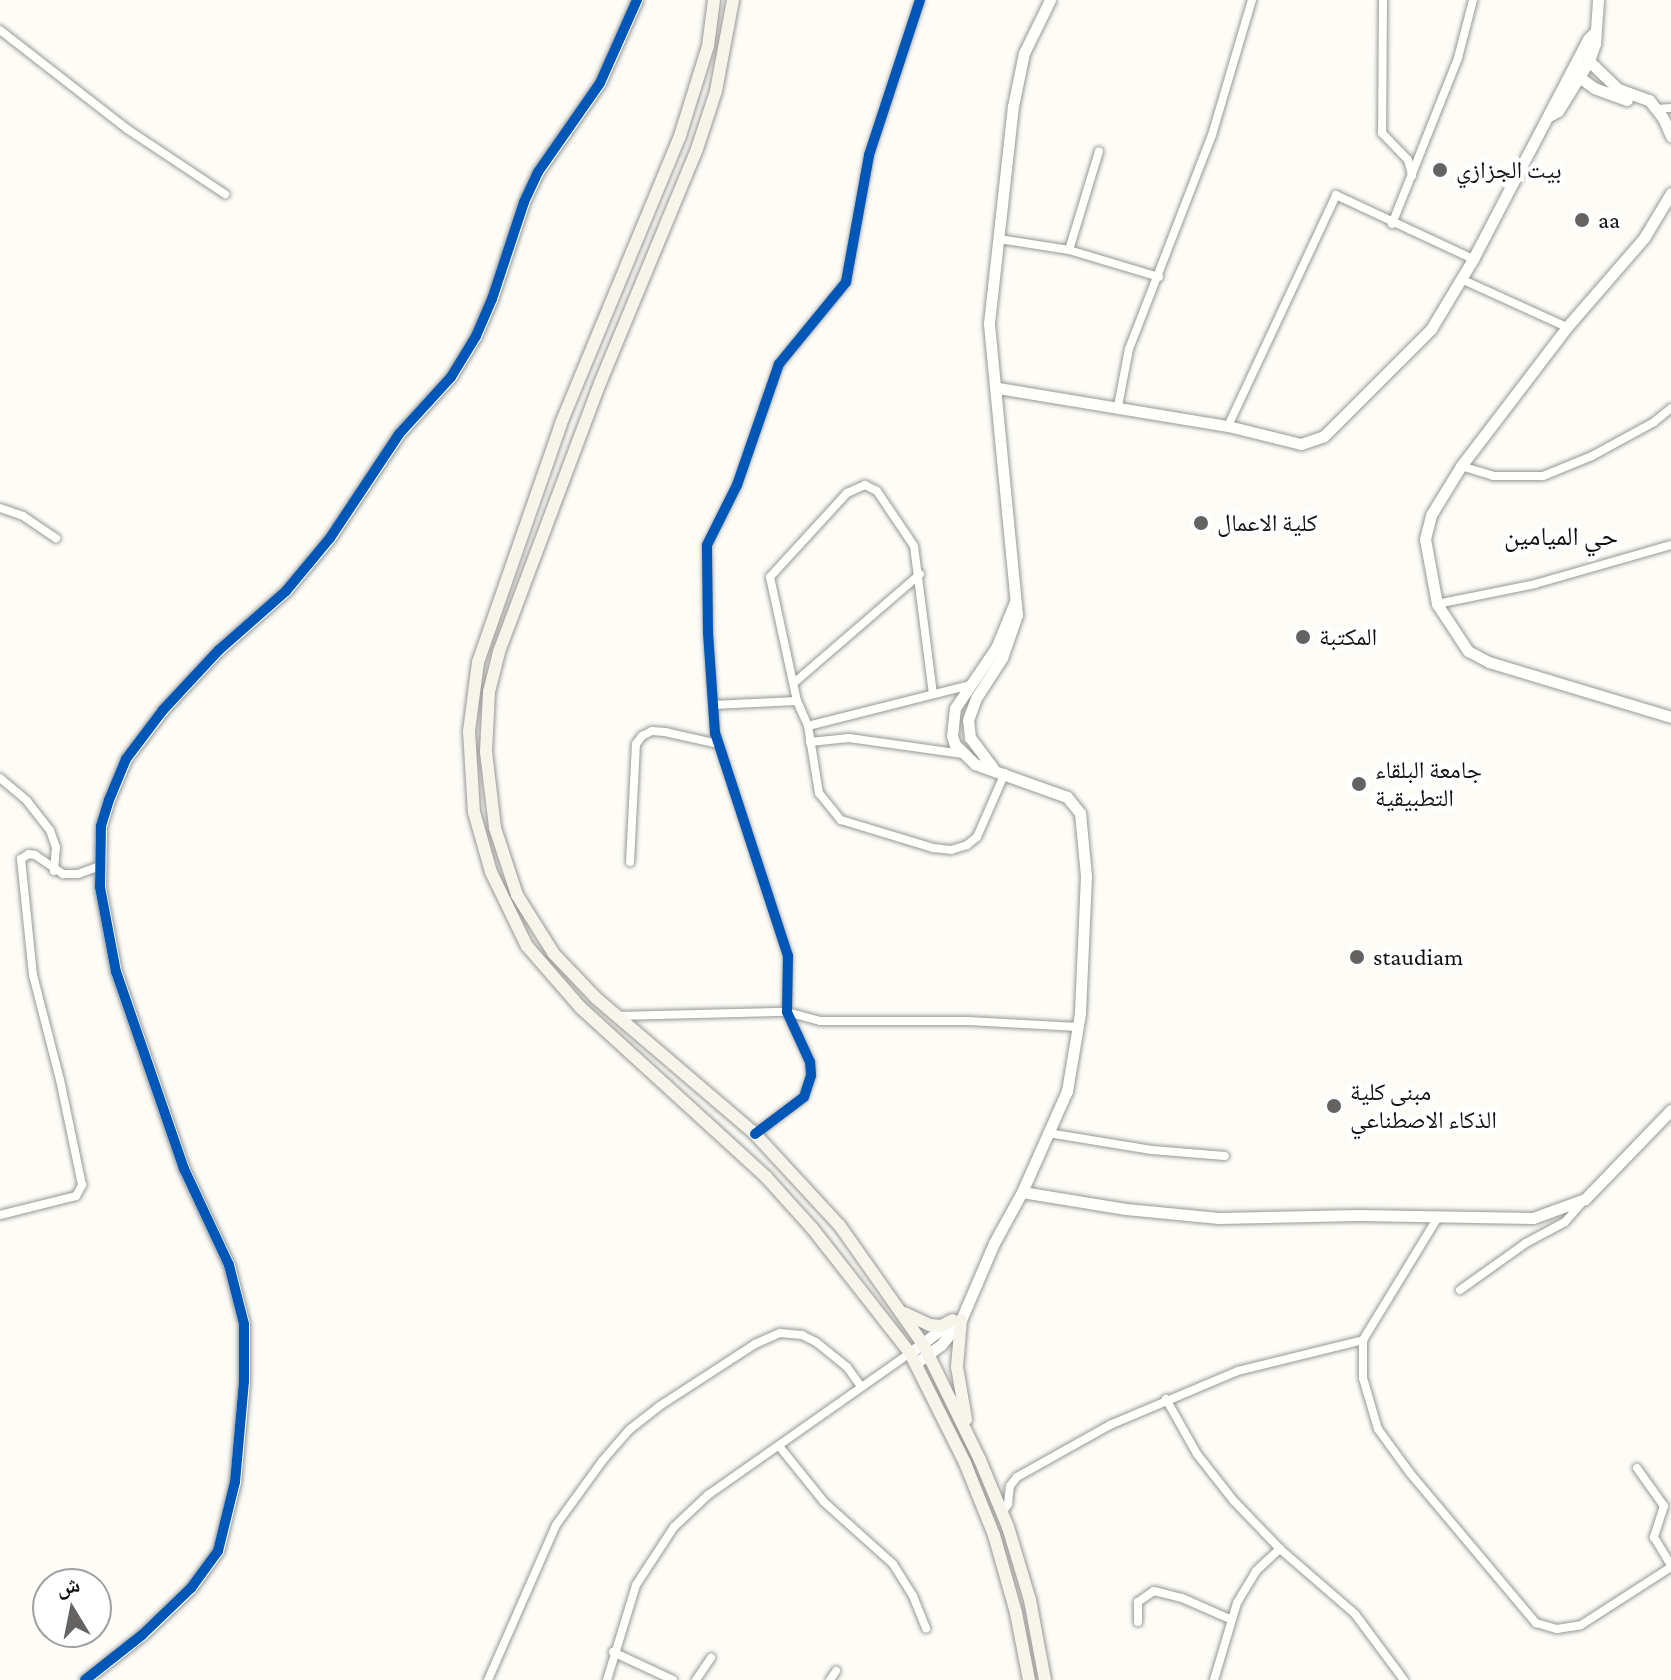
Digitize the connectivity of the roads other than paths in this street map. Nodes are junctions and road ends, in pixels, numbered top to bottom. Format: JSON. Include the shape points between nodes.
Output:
{"nodes":[{"id":1,"x":637,"y":0,"type":"edge"},
{"id":2,"x":714,"y":0,"type":"edge"},
{"id":3,"x":733,"y":0,"type":"edge"},
{"id":4,"x":920,"y":0,"type":"edge"},
{"id":5,"x":1050,"y":0,"type":"edge"},
{"id":6,"x":1252,"y":0,"type":"edge"},
{"id":7,"x":1383,"y":0,"type":"edge"},
{"id":8,"x":1473,"y":0,"type":"edge"},
{"id":9,"x":1598,"y":0,"type":"edge"},
{"id":10,"x":0,"y":30,"type":"edge"},
{"id":11,"x":1595,"y":32,"type":"junction"},
{"id":12,"x":1589,"y":61,"type":"junction"},
{"id":13,"x":1577,"y":75,"type":"junction"},
{"id":14,"x":1654,"y":106,"type":"junction"},
{"id":15,"x":1671,"y":108,"type":"edge"},
{"id":16,"x":1671,"y":136,"type":"edge"},
{"id":17,"x":1099,"y":151,"type":"dead end"},
{"id":18,"x":1412,"y":175,"type":"junction"},
{"id":19,"x":1671,"y":193,"type":"edge"},
{"id":20,"x":225,"y":194,"type":"dead end"},
{"id":21,"x":1392,"y":224,"type":"junction"},
{"id":22,"x":999,"y":239,"type":"junction"},
{"id":23,"x":1069,"y":250,"type":"junction"},
{"id":24,"x":1473,"y":259,"type":"junction"},
{"id":25,"x":1159,"y":277,"type":"junction"},
{"id":26,"x":1461,"y":279,"type":"junction"},
{"id":27,"x":1567,"y":327,"type":"junction"},
{"id":28,"x":581,"y":377,"type":"junction"},
{"id":29,"x":600,"y":383,"type":"junction"},
{"id":30,"x":998,"y":388,"type":"junction"},
{"id":31,"x":1118,"y":406,"type":"junction"},
{"id":32,"x":1671,"y":408,"type":"edge"},
{"id":33,"x":1228,"y":426,"type":"junction"},
{"id":34,"x":1461,"y":466,"type":"junction"},
{"id":35,"x":0,"y":508,"type":"edge"},
{"id":36,"x":56,"y":538,"type":"dead end"},
{"id":37,"x":1671,"y":545,"type":"edge"},
{"id":38,"x":920,"y":574,"type":"junction"},
{"id":39,"x":1015,"y":602,"type":"junction"},
{"id":40,"x":1437,"y":604,"type":"junction"},
{"id":41,"x":795,"y":682,"type":"junction"},
{"id":42,"x":970,"y":685,"type":"junction"},
{"id":43,"x":933,"y":694,"type":"junction"},
{"id":44,"x":797,"y":701,"type":"junction"},
{"id":45,"x":713,"y":705,"type":"junction"},
{"id":46,"x":1671,"y":717,"type":"edge"},
{"id":47,"x":808,"y":726,"type":"junction"},
{"id":48,"x":810,"y":742,"type":"junction"},
{"id":49,"x":718,"y":744,"type":"junction"},
{"id":50,"x":963,"y":754,"type":"junction"},
{"id":51,"x":999,"y":770,"type":"junction"},
{"id":52,"x":0,"y":778,"type":"edge"},
{"id":53,"x":630,"y":862,"type":"dead end"},
{"id":54,"x":100,"y":866,"type":"junction"},
{"id":55,"x":54,"y":871,"type":"junction"},
{"id":56,"x":787,"y":1012,"type":"junction"},
{"id":57,"x":617,"y":1016,"type":"junction"},
{"id":58,"x":1078,"y":1027,"type":"junction"},
{"id":59,"x":1671,"y":1110,"type":"edge"},
{"id":60,"x":1048,"y":1133,"type":"junction"},
{"id":61,"x":755,"y":1134,"type":"junction"},
{"id":62,"x":1225,"y":1156,"type":"dead end"},
{"id":63,"x":1022,"y":1192,"type":"junction"},
{"id":64,"x":1585,"y":1199,"type":"junction"},
{"id":65,"x":0,"y":1215,"type":"edge"},
{"id":66,"x":1438,"y":1217,"type":"junction"},
{"id":67,"x":1460,"y":1290,"type":"dead end"},
{"id":68,"x":901,"y":1311,"type":"junction"},
{"id":69,"x":957,"y":1320,"type":"junction"},
{"id":70,"x":1363,"y":1340,"type":"junction"},
{"id":71,"x":926,"y":1349,"type":"junction"},
{"id":72,"x":913,"y":1358,"type":"junction"},
{"id":73,"x":860,"y":1385,"type":"junction"},
{"id":74,"x":1166,"y":1399,"type":"junction"},
{"id":75,"x":970,"y":1438,"type":"junction"},
{"id":76,"x":779,"y":1446,"type":"junction"},
{"id":77,"x":1637,"y":1468,"type":"dead end"},
{"id":78,"x":1002,"y":1513,"type":"junction"},
{"id":79,"x":1280,"y":1549,"type":"junction"},
{"id":80,"x":1671,"y":1566,"type":"edge"},
{"id":81,"x":1230,"y":1619,"type":"junction"},
{"id":82,"x":1138,"y":1622,"type":"dead end"},
{"id":83,"x":926,"y":1629,"type":"dead end"},
{"id":84,"x":613,"y":1652,"type":"junction"},
{"id":85,"x":711,"y":1658,"type":"dead end"},
{"id":86,"x":836,"y":1671,"type":"dead end"},
{"id":87,"x":85,"y":1680,"type":"edge"},
{"id":88,"x":488,"y":1680,"type":"edge"},
{"id":89,"x":607,"y":1680,"type":"edge"},
{"id":90,"x":673,"y":1680,"type":"edge"},
{"id":91,"x":696,"y":1680,"type":"edge"},
{"id":92,"x":830,"y":1680,"type":"edge"},
{"id":93,"x":1029,"y":1680,"type":"edge"},
{"id":94,"x":1045,"y":1680,"type":"edge"},
{"id":95,"x":1214,"y":1680,"type":"edge"},
{"id":96,"x":1404,"y":1680,"type":"edge"}],
"edges":[{"from":1,"to":54,"type":"street","via":[[600,83],[538,172],[492,299],[463,358],[399,434],[313,559],[286,591],[219,650],[126,759],[101,826]]},
{"from":2,"to":28,"type":"main road","via":[[708,46],[689,110]]},
{"from":3,"to":29,"type":"main road","via":[[716,91],[697,149]]},
{"from":4,"to":45,"type":"street","via":[[869,155],[846,282],[779,364],[737,485],[707,545]]},
{"from":5,"to":22,"type":"street","via":[[1024,53]]},
{"from":6,"to":25,"type":"street","via":[[1212,135]]},
{"from":7,"to":18,"type":"street","via":[[1382,133],[1408,160]]},
{"from":8,"to":18,"type":"street","via":[[1458,58]]},
{"from":9,"to":11,"type":"street"},
{"from":10,"to":20,"type":"street","via":[[127,129]]},
{"from":11,"to":12,"type":"street"},
{"from":11,"to":13,"type":"street"},
{"from":12,"to":13,"type":"street"},
{"from":12,"to":14,"type":"street","via":[[1618,89]]},
{"from":13,"to":14,"type":"street","via":[[1602,92]]},
{"from":13,"to":24,"type":"street","via":[[1549,116]]},
{"from":14,"to":15,"type":"street"},
{"from":14,"to":16,"type":"street"},
{"from":17,"to":23,"type":"street"},
{"from":18,"to":21,"type":"street"},
{"from":19,"to":27,"type":"street","via":[[1644,238]]},
{"from":21,"to":24,"type":"street"},
{"from":21,"to":33,"type":"street","via":[[1336,195]]},
{"from":22,"to":23,"type":"street"},
{"from":22,"to":30,"type":"street","via":[[989,323]]},
{"from":23,"to":25,"type":"street"},
{"from":24,"to":26,"type":"street"},
{"from":25,"to":31,"type":"street","via":[[1129,349]]},
{"from":26,"to":27,"type":"street"},
{"from":26,"to":33,"type":"street","via":[[1431,329],[1324,436],[1301,444]]},
{"from":27,"to":34,"type":"street"},
{"from":28,"to":29,"type":"main road"},
{"from":28,"to":72,"type":"main road","via":[[478,662],[469,745],[481,844],[507,911],[555,981],[766,1177]]},
{"from":29,"to":57,"type":"main road","via":[[499,652],[489,692],[486,752],[495,828],[517,895],[554,954]]},
{"from":30,"to":31,"type":"street"},
{"from":30,"to":39,"type":"street"},
{"from":31,"to":33,"type":"street"},
{"from":32,"to":34,"type":"street","via":[[1592,456],[1543,476],[1493,476]]},
{"from":34,"to":40,"type":"street","via":[[1425,532]]},
{"from":35,"to":36,"type":"street"},
{"from":37,"to":40,"type":"street","via":[[1535,584]]},
{"from":38,"to":41,"type":"street"},
{"from":38,"to":41,"type":"street","via":[[914,546],[877,491],[865,485],[850,491],[770,577]]},
{"from":38,"to":43,"type":"street"},
{"from":39,"to":42,"type":"street","via":[[996,648]]},
{"from":39,"to":51,"type":"street","via":[[1012,637],[968,720],[970,738]]},
{"from":40,"to":46,"type":"street","via":[[1456,638],[1478,657]]},
{"from":41,"to":44,"type":"street"},
{"from":42,"to":43,"type":"street"},
{"from":42,"to":50,"type":"street","via":[[951,722],[955,745]]},
{"from":43,"to":47,"type":"street"},
{"from":44,"to":45,"type":"street"},
{"from":44,"to":47,"type":"street"},
{"from":45,"to":49,"type":"street"},
{"from":47,"to":48,"type":"street"},
{"from":48,"to":50,"type":"street","via":[[849,738]]},
{"from":48,"to":51,"type":"street","via":[[819,793],[841,820],[933,848],[951,850],[977,837]]},
{"from":49,"to":53,"type":"street","via":[[652,731],[636,744]]},
{"from":49,"to":56,"type":"street","via":[[788,956]]},
{"from":50,"to":51,"type":"street","via":[[975,764]]},
{"from":51,"to":58,"type":"street","via":[[1067,797],[1080,813],[1086,876]]},
{"from":52,"to":55,"type":"street","via":[[50,830],[56,847]]},
{"from":54,"to":55,"type":"street","via":[[78,874]]},
{"from":54,"to":87,"type":"street","via":[[103,908],[130,1017],[184,1169],[229,1265],[239,1299],[244,1381],[238,1468],[218,1551],[191,1588]]},
{"from":55,"to":65,"type":"street","via":[[35,855],[21,859],[33,975],[82,1185],[76,1196]]},
{"from":56,"to":57,"type":"street"},
{"from":56,"to":58,"type":"street","via":[[820,1021]]},
{"from":56,"to":61,"type":"street","via":[[810,1062],[810,1086],[791,1109]]},
{"from":57,"to":61,"type":"main road"},
{"from":58,"to":60,"type":"street","via":[[1067,1091]]},
{"from":59,"to":64,"type":"street"},
{"from":60,"to":62,"type":"street"},
{"from":60,"to":63,"type":"street"},
{"from":61,"to":68,"type":"main road","via":[[840,1226]]},
{"from":63,"to":66,"type":"street","via":[[1219,1218]]},
{"from":63,"to":69,"type":"street"},
{"from":64,"to":66,"type":"street","via":[[1533,1218]]},
{"from":64,"to":67,"type":"street","via":[[1565,1222]]},
{"from":66,"to":70,"type":"street"},
{"from":68,"to":69,"type":"main road","via":[[930,1325]]},
{"from":68,"to":71,"type":"main road"},
{"from":69,"to":71,"type":"street","via":[[951,1336]]},
{"from":69,"to":75,"type":"main road","via":[[957,1367]]},
{"from":70,"to":74,"type":"street","via":[[1238,1371]]},
{"from":70,"to":80,"type":"street","via":[[1363,1378],[1378,1429],[1536,1623],[1557,1629],[1581,1625]]},
{"from":71,"to":72,"type":"street"},
{"from":71,"to":75,"type":"main road"},
{"from":72,"to":73,"type":"street"},
{"from":72,"to":93,"type":"main road","via":[[994,1535]]},
{"from":73,"to":76,"type":"street"},
{"from":73,"to":88,"type":"street","via":[[816,1342],[780,1333],[755,1344],[639,1422],[603,1460],[556,1525]]},
{"from":74,"to":78,"type":"street","via":[[1026,1470],[1012,1482]]},
{"from":74,"to":79,"type":"street","via":[[1211,1473]]},
{"from":75,"to":78,"type":"main road"},
{"from":76,"to":83,"type":"street","via":[[824,1502],[893,1564]]},
{"from":76,"to":84,"type":"street","via":[[708,1495],[674,1527],[636,1585]]},
{"from":77,"to":80,"type":"street","via":[[1664,1506],[1654,1537]]},
{"from":78,"to":94,"type":"main road","via":[[1030,1600]]},
{"from":79,"to":81,"type":"street","via":[[1247,1583]]},
{"from":79,"to":96,"type":"street","via":[[1355,1614]]},
{"from":81,"to":82,"type":"street","via":[[1154,1591],[1138,1602]]},
{"from":81,"to":95,"type":"street"},
{"from":84,"to":89,"type":"street"},
{"from":84,"to":90,"type":"street"},
{"from":85,"to":91,"type":"street"},
{"from":86,"to":92,"type":"street"}]}
